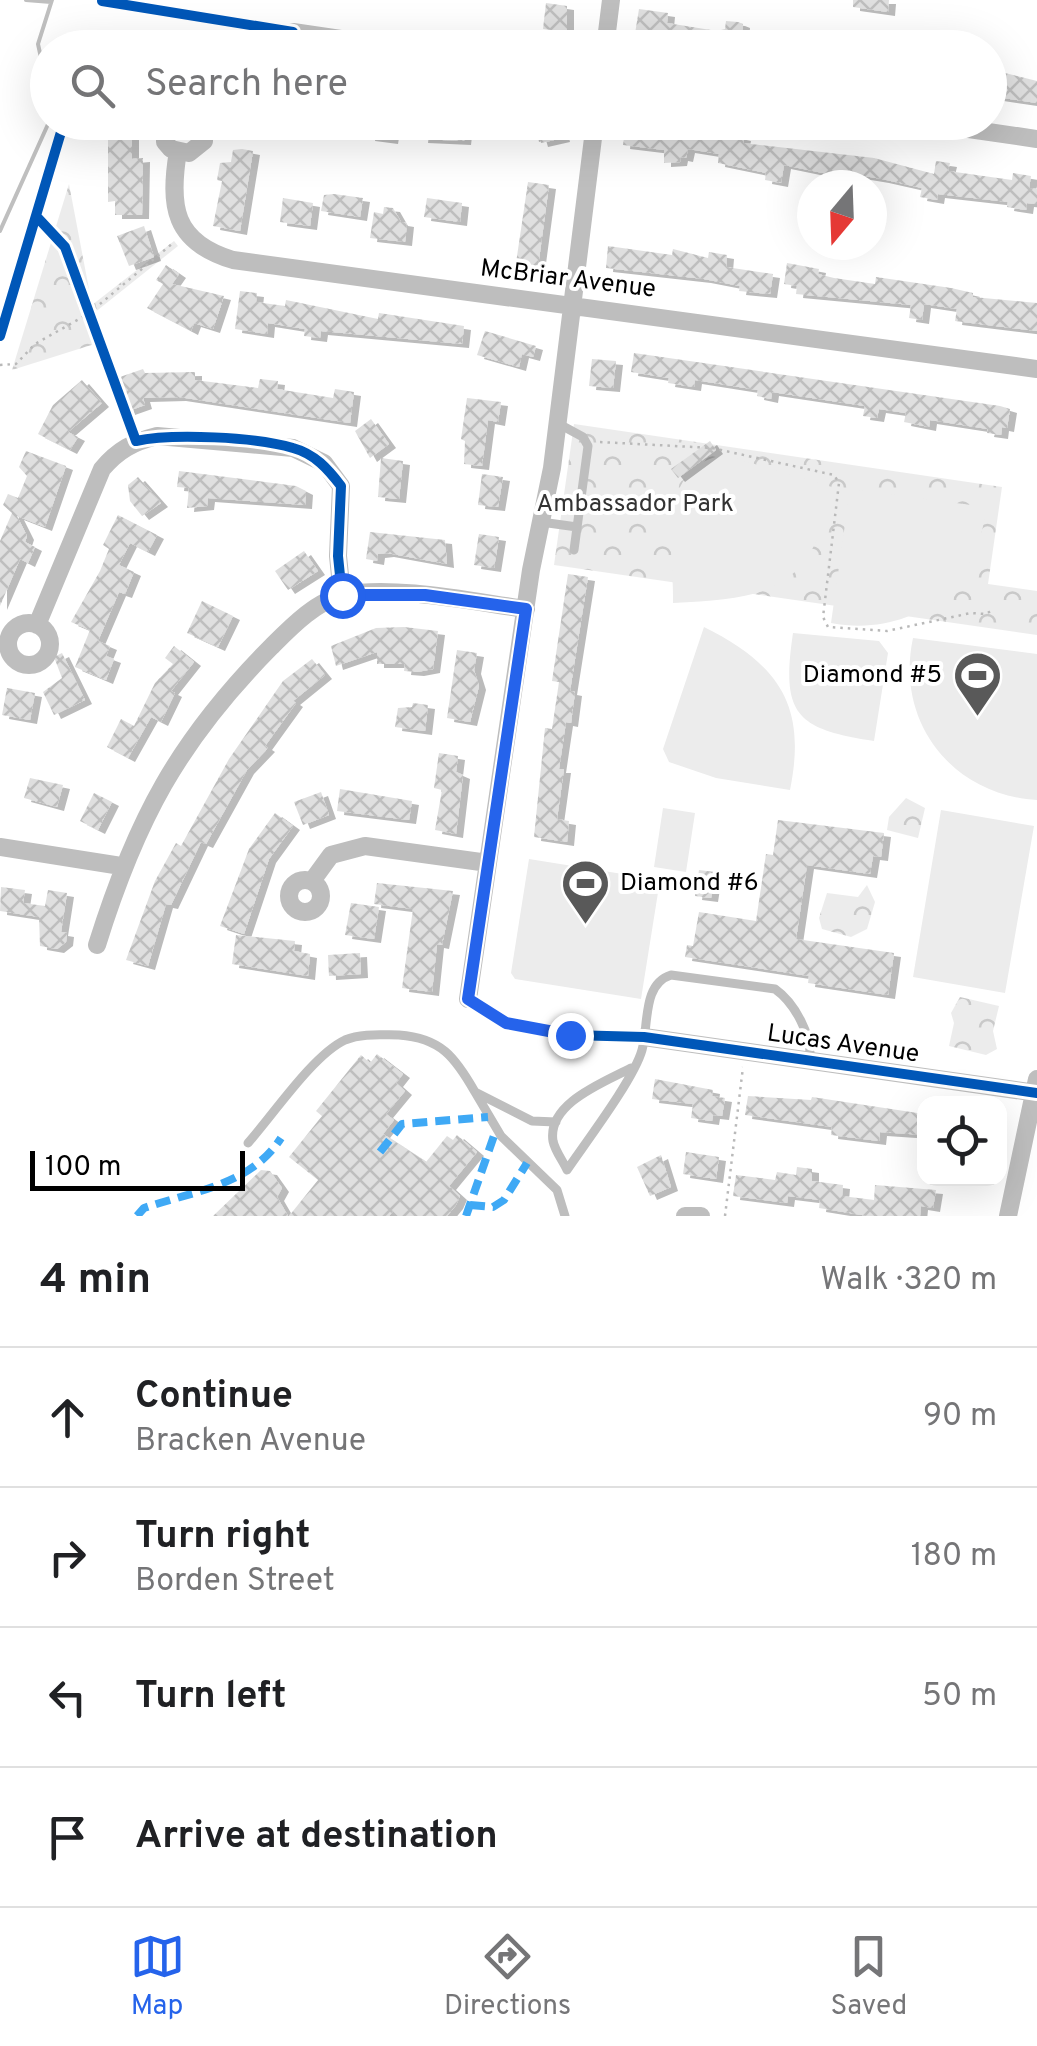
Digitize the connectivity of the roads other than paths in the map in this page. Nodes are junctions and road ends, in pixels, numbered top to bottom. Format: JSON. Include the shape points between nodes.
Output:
{"nodes":[{"id":1,"x":611,"y":0,"type":"edge"},
{"id":2,"x":607,"y":30,"type":"edge"},
{"id":3,"x":1007,"y":135,"type":"edge"},
{"id":4,"x":165,"y":140,"type":"edge"},
{"id":5,"x":204,"y":140,"type":"edge"},
{"id":6,"x":593,"y":140,"type":"edge"},
{"id":7,"x":1037,"y":140,"type":"edge"},
{"id":8,"x":178,"y":151,"type":"junction"},
{"id":9,"x":570,"y":306,"type":"junction"},
{"id":10,"x":1037,"y":370,"type":"edge"},
{"id":11,"x":556,"y":423,"type":"junction"},
{"id":12,"x":542,"y":522,"type":"junction"},
{"id":13,"x":577,"y":527,"type":"junction"},
{"id":14,"x":574,"y":550,"type":"dead end"},
{"id":15,"x":342,"y":595,"type":"junction"},
{"id":16,"x":526,"y":609,"type":"junction"},
{"id":17,"x":37,"y":625,"type":"dead end"},
{"id":18,"x":0,"y":847,"type":"edge"},
{"id":19,"x":488,"y":863,"type":"junction"},
{"id":20,"x":122,"y":866,"type":"junction"},
{"id":21,"x":312,"y":881,"type":"dead end"},
{"id":22,"x":97,"y":945,"type":"dead end"},
{"id":23,"x":468,"y":999,"type":"dead end"},
{"id":24,"x":644,"y":1037,"type":"junction"},
{"id":25,"x":810,"y":1060,"type":"junction"},
{"id":26,"x":631,"y":1068,"type":"junction"},
{"id":27,"x":1036,"y":1088,"type":"edge"},
{"id":28,"x":475,"y":1092,"type":"junction"},
{"id":29,"x":556,"y":1122,"type":"junction"},
{"id":30,"x":248,"y":1143,"type":"dead end"},
{"id":31,"x":567,"y":1170,"type":"junction"},
{"id":32,"x":557,"y":1190,"type":"junction"},
{"id":33,"x":566,"y":1216,"type":"edge"},
{"id":34,"x":684,"y":1216,"type":"edge"},
{"id":35,"x":702,"y":1216,"type":"edge"},
{"id":36,"x":1008,"y":1216,"type":"edge"}],
"edges":[{"from":1,"to":2,"type":"street"},
{"from":3,"to":7,"type":"street"},
{"from":4,"to":8,"type":"street"},
{"from":5,"to":8,"type":"street","via":[[198,148]]},
{"from":6,"to":9,"type":"street"},
{"from":8,"to":9,"type":"street","name":"McBriar Avenue","via":[[176,212],[186,232],[211,254]]},
{"from":9,"to":10,"type":"street","name":"McBriar Avenue"},
{"from":9,"to":11,"type":"street"},
{"from":11,"to":12,"type":"street"},
{"from":11,"to":13,"type":"lane","via":[[588,446]]},
{"from":12,"to":13,"type":"lane"},
{"from":12,"to":16,"type":"street"},
{"from":13,"to":14,"type":"lane"},
{"from":15,"to":16,"type":"street","via":[[425,595]]},
{"from":15,"to":17,"type":"street","via":[[342,486],[324,463],[292,448],[157,436],[114,454],[102,469]]},
{"from":15,"to":20,"type":"street","via":[[296,622],[232,687],[162,781]]},
{"from":16,"to":19,"type":"street"},
{"from":18,"to":20,"type":"street"},
{"from":19,"to":21,"type":"street","via":[[365,846],[331,855]]},
{"from":19,"to":23,"type":"street"},
{"from":20,"to":22,"type":"street"},
{"from":24,"to":25,"type":"street","name":"Lucas Avenue"},
{"from":24,"to":25,"type":"lane","via":[[656,983],[672,974],[775,989],[812,1044]]},
{"from":24,"to":26,"type":"lane"},
{"from":25,"to":27,"type":"street","name":"Lucas Avenue"},
{"from":26,"to":29,"type":"lane","via":[[573,1100]]},
{"from":26,"to":31,"type":"lane"},
{"from":27,"to":36,"type":"street"},
{"from":28,"to":29,"type":"lane","via":[[532,1121]]},
{"from":28,"to":30,"type":"lane","via":[[436,1042],[359,1036],[331,1049]]},
{"from":28,"to":32,"type":"lane","via":[[502,1136]]},
{"from":29,"to":31,"type":"lane","via":[[552,1139]]},
{"from":31,"to":32,"type":"lane"},
{"from":32,"to":33,"type":"lane"},
{"from":34,"to":35,"type":"street"}]}
